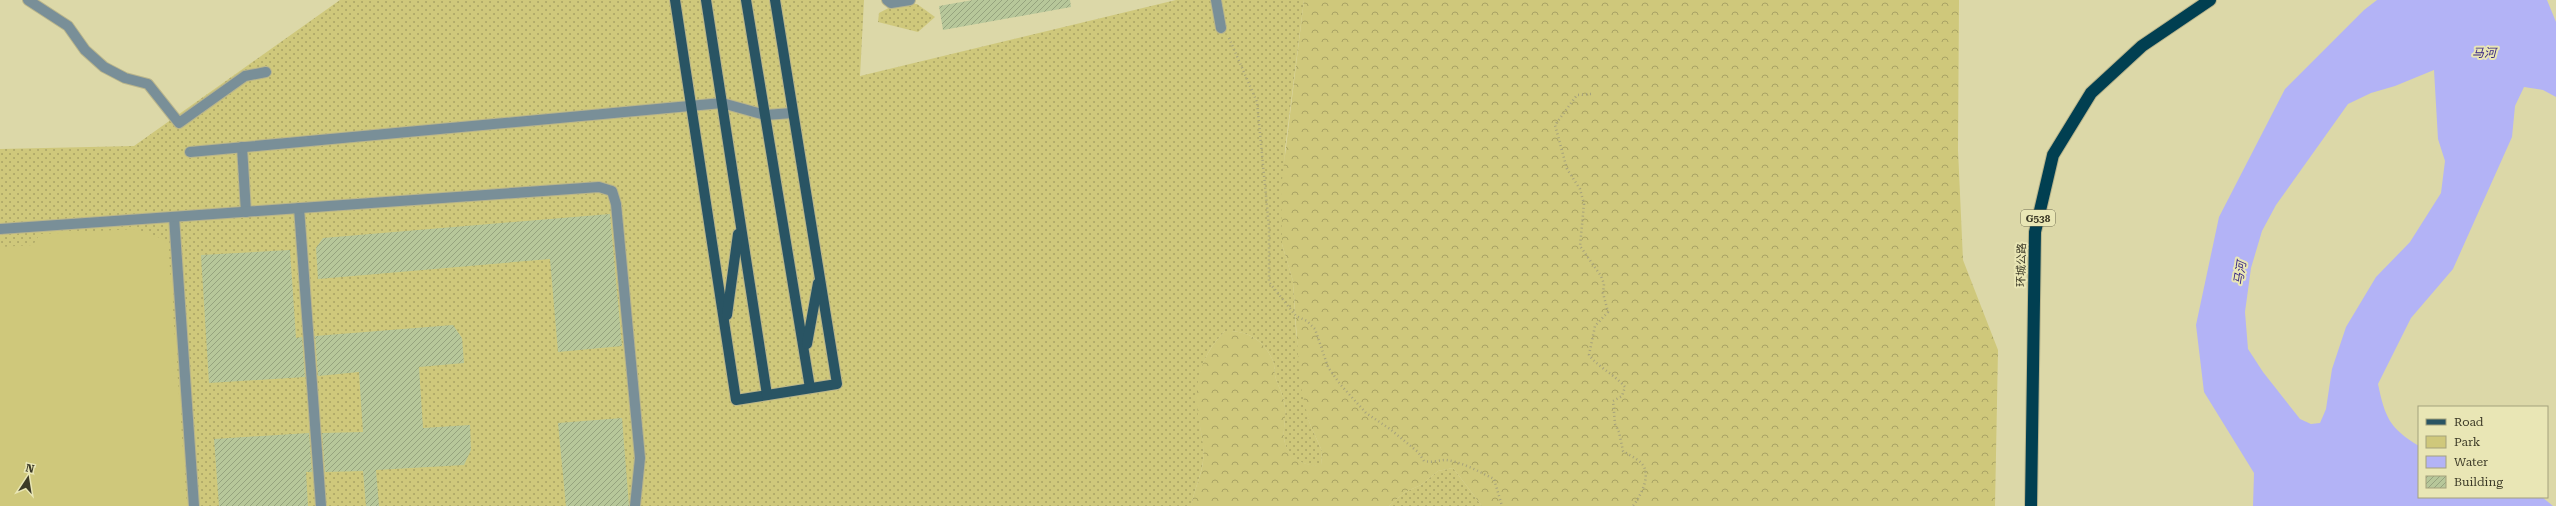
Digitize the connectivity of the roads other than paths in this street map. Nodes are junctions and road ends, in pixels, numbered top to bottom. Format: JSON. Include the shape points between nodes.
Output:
{"nodes":[{"id":1,"x":28,"y":0,"type":"edge"},
{"id":2,"x":675,"y":0,"type":"edge"},
{"id":3,"x":706,"y":0,"type":"edge"},
{"id":4,"x":746,"y":0,"type":"edge"},
{"id":5,"x":775,"y":0,"type":"edge"},
{"id":6,"x":887,"y":0,"type":"edge"},
{"id":7,"x":910,"y":0,"type":"edge"},
{"id":8,"x":1216,"y":0,"type":"edge"},
{"id":9,"x":2210,"y":0,"type":"edge"},
{"id":10,"x":1221,"y":28,"type":"road end"},
{"id":11,"x":266,"y":72,"type":"dead end"},
{"id":12,"x":722,"y":102,"type":"junction"},
{"id":13,"x":692,"y":106,"type":"junction"},
{"id":14,"x":793,"y":112,"type":"junction"},
{"id":15,"x":765,"y":115,"type":"junction"},
{"id":16,"x":242,"y":147,"type":"junction"},
{"id":17,"x":190,"y":152,"type":"dead end"},
{"id":18,"x":299,"y":208,"type":"junction"},
{"id":19,"x":246,"y":212,"type":"junction"},
{"id":20,"x":174,"y":217,"type":"junction"},
{"id":21,"x":740,"y":218,"type":"junction"},
{"id":22,"x":0,"y":229,"type":"edge"},
{"id":23,"x":819,"y":276,"type":"junction"},
{"id":24,"x":725,"y":326,"type":"junction"},
{"id":25,"x":807,"y":366,"type":"junction"},
{"id":26,"x":810,"y":388,"type":"junction"},
{"id":27,"x":767,"y":395,"type":"junction"},
{"id":28,"x":194,"y":506,"type":"edge"},
{"id":29,"x":321,"y":506,"type":"edge"},
{"id":30,"x":635,"y":506,"type":"edge"},
{"id":31,"x":2030,"y":506,"type":"edge"}],
"edges":[{"from":1,"to":11,"type":"street","via":[[68,26],[85,50],[104,67],[125,78],[148,84],[179,123],[246,76]]},
{"from":2,"to":13,"type":"main road"},
{"from":3,"to":12,"type":"main road"},
{"from":4,"to":15,"type":"main road"},
{"from":5,"to":14,"type":"main road"},
{"from":6,"to":7,"type":"street","via":[[891,3]]},
{"from":8,"to":10,"type":"street"},
{"from":9,"to":31,"type":"highway","name":"环城公路","number":"G538","via":[[2142,46],[2091,93],[2053,155],[2035,232]]},
{"from":12,"to":13,"type":"street"},
{"from":12,"to":15,"type":"street"},
{"from":12,"to":21,"type":"main road"},
{"from":13,"to":16,"type":"street"},
{"from":13,"to":24,"type":"main road"},
{"from":14,"to":15,"type":"street"},
{"from":14,"to":23,"type":"main road"},
{"from":15,"to":25,"type":"main road"},
{"from":16,"to":17,"type":"street"},
{"from":16,"to":19,"type":"street"},
{"from":18,"to":19,"type":"street"},
{"from":18,"to":29,"type":"street"},
{"from":18,"to":30,"type":"street","via":[[599,187],[612,191],[616,204],[640,451]]},
{"from":19,"to":20,"type":"street"},
{"from":20,"to":22,"type":"street"},
{"from":20,"to":28,"type":"street"},
{"from":21,"to":24,"type":"main road"},
{"from":21,"to":27,"type":"main road"},
{"from":23,"to":25,"type":"main road","via":[[808,332]]},
{"from":23,"to":26,"type":"main road","via":[[837,384]]},
{"from":24,"to":27,"type":"main road","via":[[736,400]]},
{"from":25,"to":26,"type":"main road"},
{"from":26,"to":27,"type":"main road"}]}
